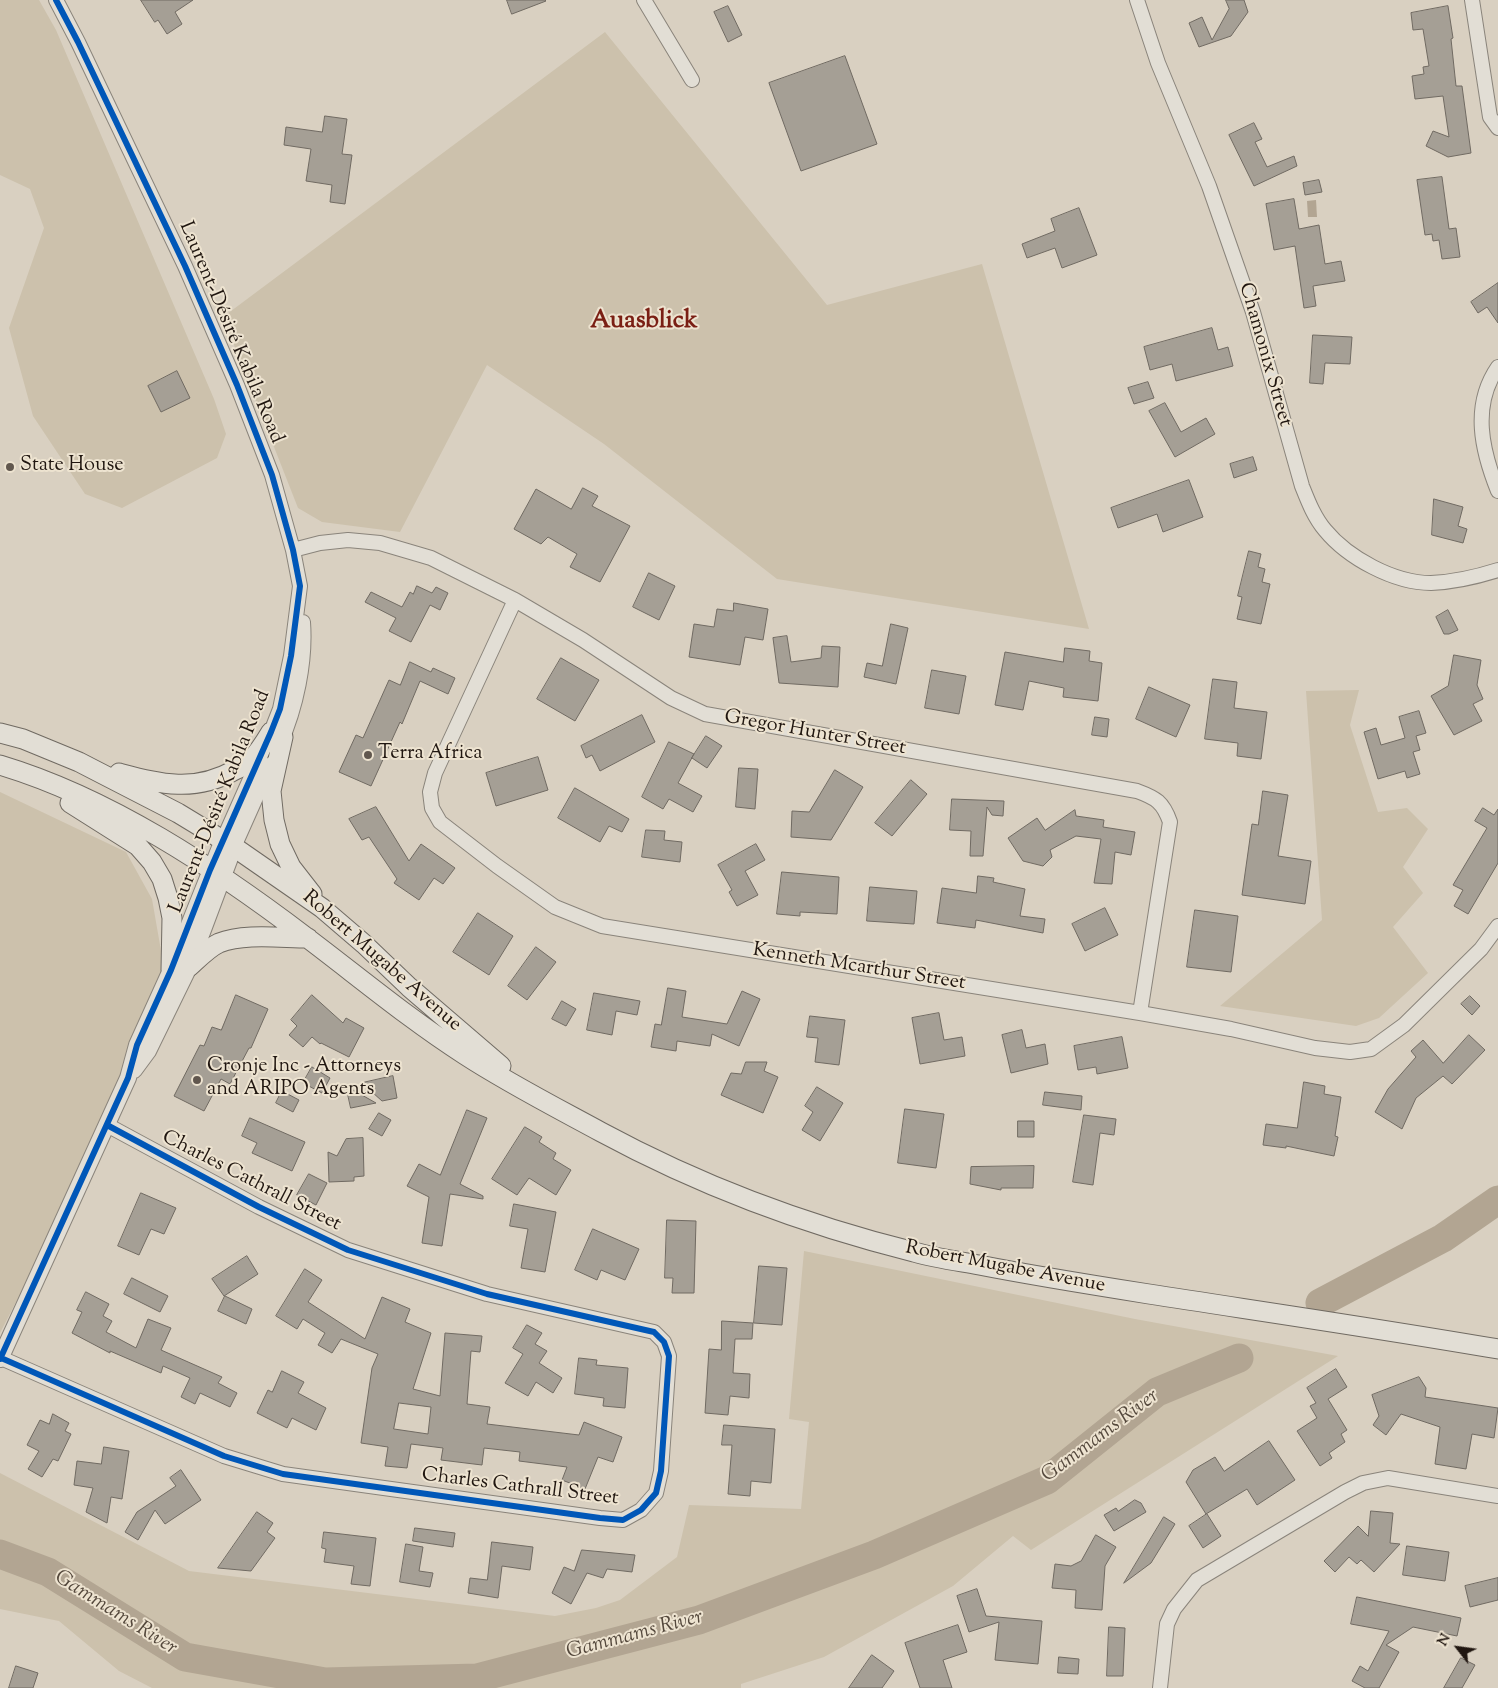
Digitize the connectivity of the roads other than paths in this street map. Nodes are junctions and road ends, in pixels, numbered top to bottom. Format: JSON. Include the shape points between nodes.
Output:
{"nodes":[{"id":1,"x":56,"y":0,"type":"edge"},
{"id":2,"x":644,"y":0,"type":"edge"},
{"id":3,"x":1136,"y":0,"type":"edge"},
{"id":4,"x":1472,"y":0,"type":"edge"},
{"id":5,"x":692,"y":80,"type":"dead end"},
{"id":6,"x":1498,"y":128,"type":"edge"},
{"id":7,"x":1498,"y":367,"type":"edge"},
{"id":8,"x":1498,"y":492,"type":"edge"},
{"id":9,"x":292,"y":550,"type":"junction"},
{"id":10,"x":1498,"y":570,"type":"edge"},
{"id":11,"x":515,"y":600,"type":"junction"},
{"id":12,"x":0,"y":733,"type":"edge"},
{"id":13,"x":277,"y":735,"type":"junction"},
{"id":14,"x":79,"y":762,"type":"junction"},
{"id":15,"x":0,"y":765,"type":"edge"},
{"id":16,"x":228,"y":844,"type":"junction"},
{"id":17,"x":216,"y":873,"type":"junction"},
{"id":18,"x":322,"y":908,"type":"junction"},
{"id":19,"x":1498,"y":926,"type":"edge"},
{"id":20,"x":308,"y":938,"type":"junction"},
{"id":21,"x":180,"y":968,"type":"junction"},
{"id":22,"x":1140,"y":1013,"type":"junction"},
{"id":23,"x":539,"y":1098,"type":"junction"},
{"id":24,"x":107,"y":1125,"type":"junction"},
{"id":25,"x":1498,"y":1349,"type":"edge"},
{"id":26,"x":0,"y":1359,"type":"edge"},
{"id":27,"x":1498,"y":1496,"type":"edge"},
{"id":28,"x":1160,"y":1688,"type":"edge"}],
"edges":[{"from":1,"to":9,"type":"street","name":"Laurent-Désiré Kabila Road","via":[[185,266],[237,385],[272,475]]},
{"from":2,"to":5,"type":"street"},
{"from":3,"to":10,"type":"street","name":"Chamonix Street","via":[[1158,63],[1210,186],[1254,312],[1311,509],[1341,548],[1371,567],[1398,578],[1429,583],[1458,581]]},
{"from":4,"to":6,"type":"street","via":[[1490,117]]},
{"from":7,"to":8,"type":"street","via":[[1482,402],[1481,429]]},
{"from":9,"to":11,"type":"street","name":"Gregor Hunter Street","via":[[348,540],[380,543],[432,558]]},
{"from":9,"to":13,"type":"street","name":"Laurent-Désiré Kabila Road","via":[[300,586]]},
{"from":11,"to":22,"type":"street","name":"Gregor Hunter Street","via":[[671,698],[705,714],[1137,791],[1153,797],[1165,808],[1170,822]]},
{"from":11,"to":22,"type":"street","name":"Kenneth Mcarthur Street","via":[[435,773],[430,792],[432,808],[440,822],[555,907],[602,926]]},
{"from":12,"to":14,"type":"main road","name":"Robert Mugabe Avenue"},
{"from":13,"to":14,"type":"main road","via":[[250,762],[204,784],[150,781]]},
{"from":13,"to":16,"type":"street","name":"Laurent-Désiré Kabila Road"},
{"from":13,"to":18,"type":"main road","via":[[271,791],[280,844],[291,867]]},
{"from":14,"to":16,"type":"main road","name":"Robert Mugabe Avenue","via":[[145,795]]},
{"from":15,"to":17,"type":"main road","name":"Robert Mugabe Avenue","via":[[33,775],[121,815]]},
{"from":15,"to":21,"type":"main road","via":[[87,812],[138,846],[162,879],[170,904]]},
{"from":16,"to":17,"type":"street","name":"Laurent-Désiré Kabila Road"},
{"from":16,"to":18,"type":"main road","name":"Robert Mugabe Avenue"},
{"from":17,"to":20,"type":"main road","name":"Robert Mugabe Avenue"},
{"from":17,"to":21,"type":"street","name":"Laurent-Désiré Kabila Road"},
{"from":18,"to":23,"type":"main road","name":"Robert Mugabe Avenue"},
{"from":19,"to":22,"type":"street","name":"Kenneth Mcarthur Street","via":[[1481,950],[1442,990],[1404,1025],[1371,1049],[1350,1052],[1315,1048]]},
{"from":20,"to":21,"type":"main road","via":[[234,938],[218,944]]},
{"from":20,"to":23,"type":"main road","name":"Robert Mugabe Avenue","via":[[464,1054]]},
{"from":21,"to":24,"type":"street","name":"Laurent-Désiré Kabila Road","via":[[137,1045],[128,1078]]},
{"from":23,"to":25,"type":"main road","name":"Robert Mugabe Avenue","via":[[645,1154],[726,1190],[794,1217],[918,1253],[1045,1278]]},
{"from":24,"to":26,"type":"street","name":"Laurent-Désiré Kabila Road"},
{"from":24,"to":26,"type":"street","name":"Charles Cathrall Street","via":[[259,1207],[348,1250],[487,1294],[654,1332],[664,1342],[669,1356],[661,1471],[656,1493],[641,1510],[623,1520],[283,1474],[224,1456]]},
{"from":27,"to":28,"type":"street","via":[[1388,1478],[1363,1483],[1345,1492],[1197,1580],[1174,1608],[1167,1624]]}]}
